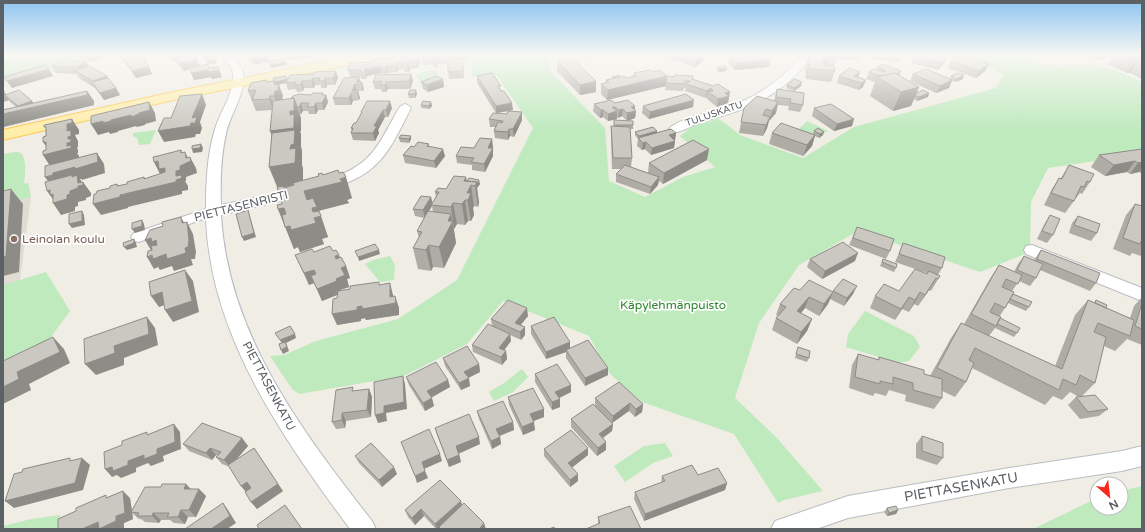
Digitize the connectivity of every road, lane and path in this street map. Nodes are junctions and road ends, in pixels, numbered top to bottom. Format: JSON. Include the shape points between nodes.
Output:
{"nodes":[{"id":1,"x":237,"y":80,"type":"edge"},
{"id":2,"x":252,"y":80,"type":"edge"},
{"id":3,"x":784,"y":80,"type":"edge"},
{"id":4,"x":236,"y":83,"type":"junction"},
{"id":5,"x":405,"y":108,"type":"dead end"},
{"id":6,"x":675,"y":129,"type":"dead end"},
{"id":7,"x":3,"y":135,"type":"edge"},
{"id":8,"x":213,"y":212,"type":"junction"},
{"id":9,"x":139,"y":237,"type":"dead end"},
{"id":10,"x":1032,"y":250,"type":"dead end"},
{"id":11,"x":1142,"y":295,"type":"edge"},
{"id":12,"x":1142,"y":456,"type":"edge"},
{"id":13,"x":364,"y":529,"type":"edge"},
{"id":14,"x":783,"y":529,"type":"edge"}],
"edges":[{"from":1,"to":4,"type":"street"},
{"from":2,"to":4,"type":"main road"},
{"from":3,"to":6,"type":"street","name":"TULUSKATU","via":[[736,108],[690,121]]},
{"from":4,"to":7,"type":"main road"},
{"from":4,"to":8,"type":"street","name":"PIETTASENKATU","via":[[217,151],[213,179]]},
{"from":5,"to":8,"type":"street","name":"PIETTASENRISTI","via":[[377,158],[352,175],[318,187]]},
{"from":8,"to":9,"type":"street","name":"PIETTASENRISTI"},
{"from":8,"to":13,"type":"street","name":"PIETTASENKATU","via":[[216,245],[228,296],[241,335],[286,421]]},
{"from":10,"to":11,"type":"street"},
{"from":12,"to":14,"type":"street","name":"PIETTASENKATU","via":[[848,507]]}]}
